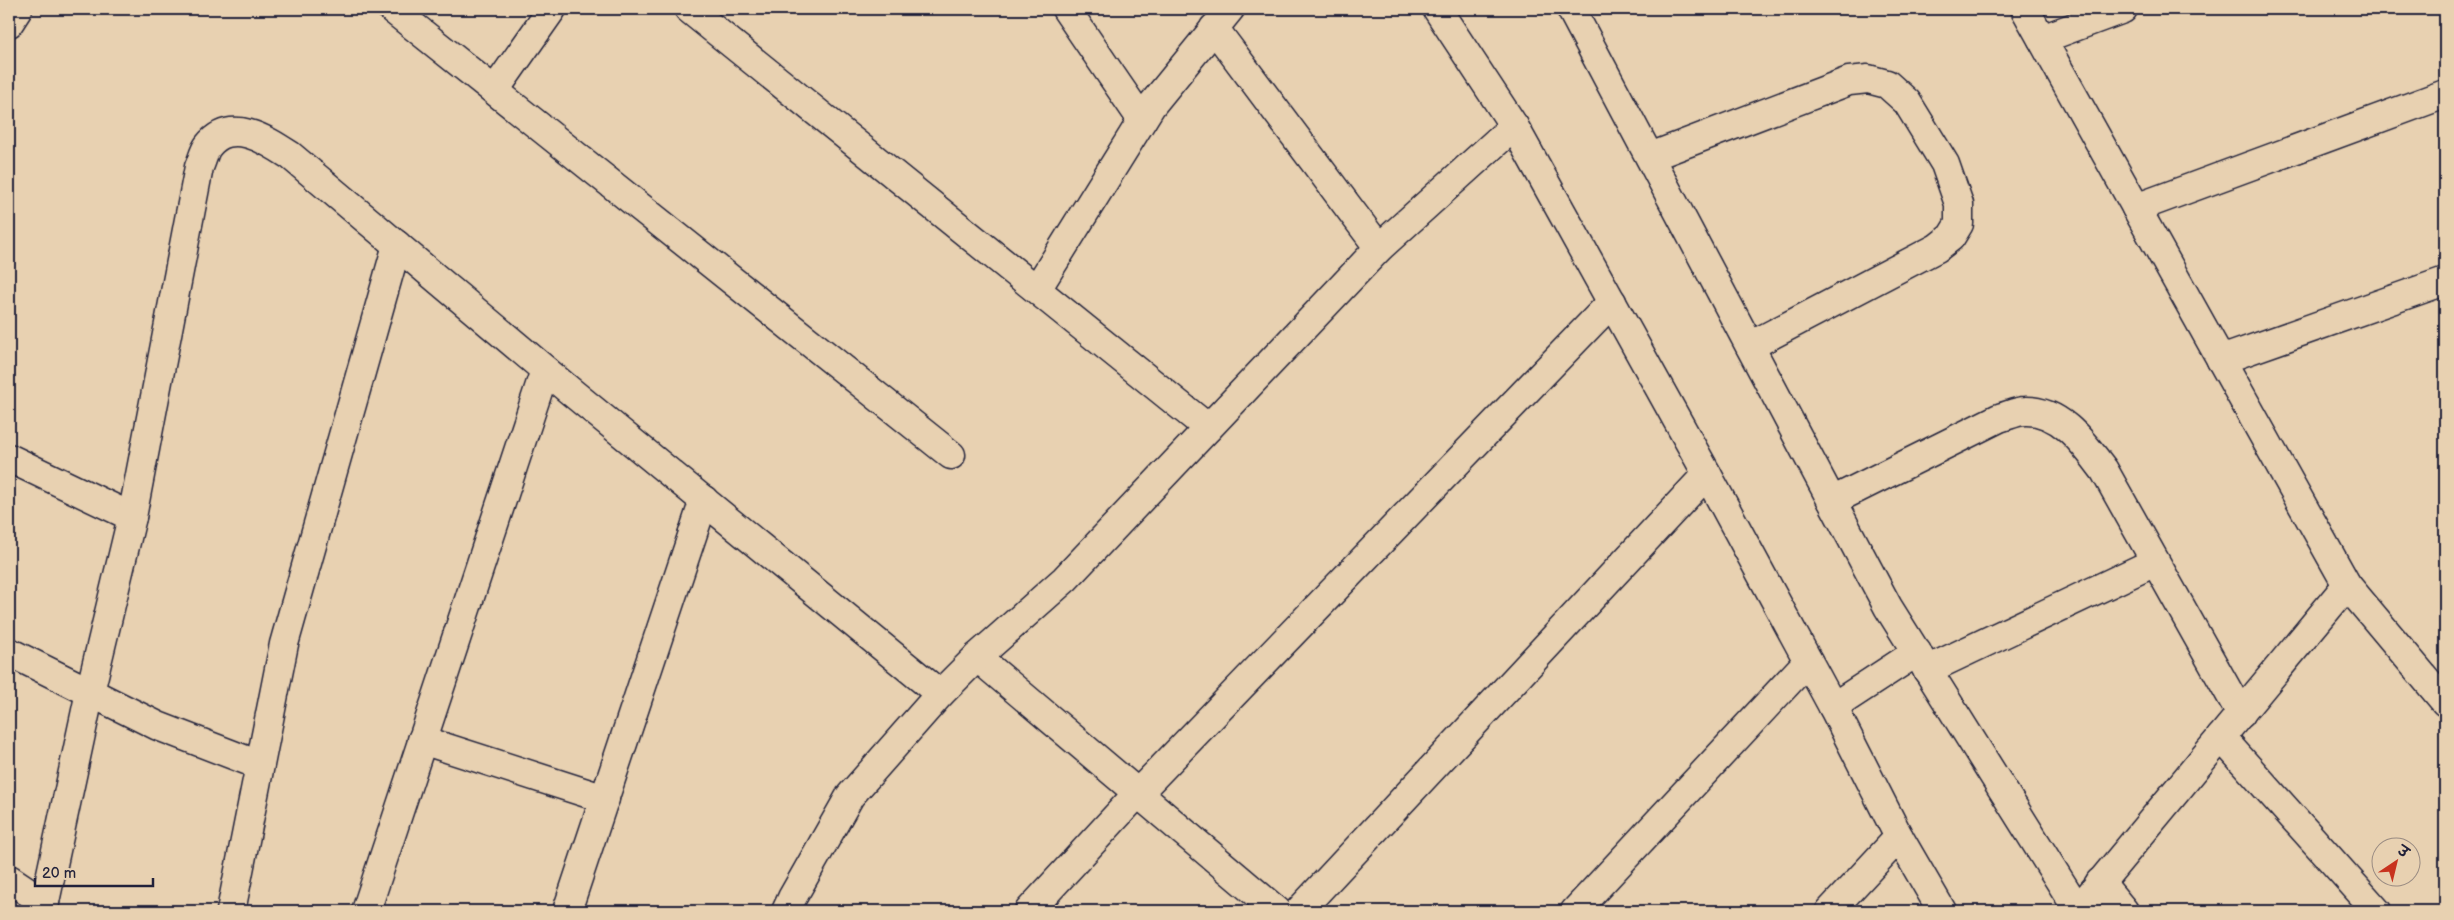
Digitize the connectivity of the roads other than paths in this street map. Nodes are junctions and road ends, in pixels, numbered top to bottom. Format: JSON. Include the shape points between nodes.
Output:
{"nodes":[{"id":1,"x":18,"y":9,"type":"edge"},
{"id":2,"x":392,"y":9,"type":"edge"},
{"id":3,"x":552,"y":9,"type":"edge"},
{"id":4,"x":689,"y":9,"type":"edge"},
{"id":5,"x":1066,"y":9,"type":"edge"},
{"id":6,"x":1437,"y":9,"type":"edge"},
{"id":7,"x":1571,"y":9,"type":"edge"},
{"id":8,"x":2025,"y":9,"type":"edge"},
{"id":9,"x":2123,"y":9,"type":"edge"},
{"id":10,"x":1222,"y":18,"type":"edge"},
{"id":11,"x":9,"y":23,"type":"edge"},
{"id":12,"x":2042,"y":39,"type":"junction"},
{"id":13,"x":495,"y":90,"type":"junction"},
{"id":14,"x":2445,"y":94,"type":"edge"},
{"id":15,"x":1142,"y":120,"type":"junction"},
{"id":16,"x":1514,"y":126,"type":"junction"},
{"id":17,"x":1650,"y":157,"type":"junction"},
{"id":18,"x":2136,"y":208,"type":"junction"},
{"id":19,"x":397,"y":245,"type":"junction"},
{"id":20,"x":1379,"y":248,"type":"junction"},
{"id":21,"x":2445,"y":281,"type":"edge"},
{"id":22,"x":1037,"y":289,"type":"junction"},
{"id":23,"x":1612,"y":302,"type":"junction"},
{"id":24,"x":1750,"y":346,"type":"junction"},
{"id":25,"x":2221,"y":360,"type":"junction"},
{"id":26,"x":545,"y":370,"type":"junction"},
{"id":27,"x":1208,"y":428,"type":"junction"},
{"id":28,"x":951,"y":456,"type":"dead end"},
{"id":29,"x":10,"y":462,"type":"edge"},
{"id":30,"x":1707,"y":474,"type":"junction"},
{"id":31,"x":704,"y":500,"type":"junction"},
{"id":32,"x":1832,"y":501,"type":"junction"},
{"id":33,"x":132,"y":517,"type":"junction"},
{"id":34,"x":2155,"y":562,"type":"junction"},
{"id":35,"x":2347,"y":585,"type":"junction"},
{"id":36,"x":9,"y":652,"type":"edge"},
{"id":37,"x":977,"y":657,"type":"junction"},
{"id":38,"x":1808,"y":661,"type":"junction"},
{"id":39,"x":1922,"y":661,"type":"junction"},
{"id":40,"x":90,"y":692,"type":"junction"},
{"id":41,"x":940,"y":694,"type":"junction"},
{"id":42,"x":2445,"y":702,"type":"edge"},
{"id":43,"x":1833,"y":707,"type":"junction"},
{"id":44,"x":2241,"y":714,"type":"junction"},
{"id":45,"x":2221,"y":737,"type":"junction"},
{"id":46,"x":422,"y":740,"type":"junction"},
{"id":47,"x":259,"y":765,"type":"junction"},
{"id":48,"x":1137,"y":794,"type":"junction"},
{"id":49,"x":605,"y":799,"type":"junction"},
{"id":50,"x":1900,"y":837,"type":"junction"},
{"id":51,"x":9,"y":879,"type":"edge"},
{"id":52,"x":2100,"y":882,"type":"junction"},
{"id":53,"x":44,"y":907,"type":"edge"},
{"id":54,"x":231,"y":911,"type":"edge"},
{"id":55,"x":366,"y":911,"type":"edge"},
{"id":56,"x":568,"y":911,"type":"edge"},
{"id":57,"x":786,"y":911,"type":"edge"},
{"id":58,"x":1029,"y":911,"type":"edge"},
{"id":59,"x":1277,"y":911,"type":"edge"},
{"id":60,"x":1299,"y":911,"type":"edge"},
{"id":61,"x":1576,"y":911,"type":"edge"},
{"id":62,"x":1830,"y":911,"type":"edge"},
{"id":63,"x":1942,"y":911,"type":"edge"},
{"id":64,"x":2078,"y":911,"type":"edge"},
{"id":65,"x":2124,"y":911,"type":"edge"},
{"id":66,"x":2377,"y":911,"type":"edge"}],
"edges":[{"from":1,"to":11,"type":"street"},
{"from":2,"to":13,"type":"street"},
{"from":3,"to":13,"type":"street"},
{"from":4,"to":22,"type":"street"},
{"from":5,"to":15,"type":"street"},
{"from":6,"to":16,"type":"street"},
{"from":7,"to":17,"type":"street"},
{"from":8,"to":12,"type":"street"},
{"from":9,"to":12,"type":"street"},
{"from":10,"to":15,"type":"street"},
{"from":10,"to":20,"type":"street"},
{"from":12,"to":18,"type":"street"},
{"from":13,"to":28,"type":"street"},
{"from":14,"to":18,"type":"street"},
{"from":15,"to":22,"type":"street"},
{"from":16,"to":20,"type":"street"},
{"from":16,"to":23,"type":"street"},
{"from":17,"to":24,"type":"street"},
{"from":17,"to":24,"type":"street","via":[[1849,81],[1868,79],[1887,84],[1907,102],[1945,164],[1959,204],[1959,224],[1951,237],[1911,263]]},
{"from":18,"to":25,"type":"street"},
{"from":19,"to":26,"type":"street"},
{"from":19,"to":33,"type":"street","via":[[291,156],[266,139],[250,133],[232,132],[221,135],[208,146],[199,167]]},
{"from":19,"to":47,"type":"street","via":[[284,644]]},
{"from":20,"to":27,"type":"street"},
{"from":21,"to":25,"type":"street"},
{"from":22,"to":27,"type":"street"},
{"from":23,"to":30,"type":"street"},
{"from":23,"to":48,"type":"street"},
{"from":24,"to":32,"type":"street"},
{"from":25,"to":35,"type":"street"},
{"from":26,"to":31,"type":"street"},
{"from":26,"to":46,"type":"street"},
{"from":27,"to":37,"type":"street","via":[[1065,579]]},
{"from":29,"to":33,"type":"street"},
{"from":30,"to":38,"type":"street"},
{"from":30,"to":60,"type":"street"},
{"from":31,"to":41,"type":"street"},
{"from":31,"to":49,"type":"street"},
{"from":32,"to":34,"type":"street","via":[[1999,418],[2025,411],[2046,415],[2064,424],[2085,445],[2104,470]]},
{"from":32,"to":39,"type":"street","via":[[1888,607]]},
{"from":33,"to":40,"type":"street"},
{"from":34,"to":39,"type":"street"},
{"from":34,"to":44,"type":"street"},
{"from":35,"to":42,"type":"street"},
{"from":35,"to":44,"type":"street"},
{"from":36,"to":40,"type":"street"},
{"from":37,"to":41,"type":"street"},
{"from":37,"to":48,"type":"street"},
{"from":38,"to":43,"type":"street"},
{"from":38,"to":61,"type":"street"},
{"from":39,"to":43,"type":"street"},
{"from":39,"to":64,"type":"street"},
{"from":40,"to":47,"type":"street","via":[[158,726]]},
{"from":40,"to":53,"type":"street"},
{"from":41,"to":57,"type":"street","via":[[850,796]]},
{"from":43,"to":50,"type":"street"},
{"from":44,"to":45,"type":"street"},
{"from":45,"to":52,"type":"street"},
{"from":45,"to":66,"type":"street"},
{"from":46,"to":49,"type":"street"},
{"from":46,"to":55,"type":"street"},
{"from":47,"to":54,"type":"street"},
{"from":48,"to":58,"type":"street"},
{"from":48,"to":59,"type":"street"},
{"from":49,"to":56,"type":"street"},
{"from":50,"to":62,"type":"street"},
{"from":50,"to":63,"type":"street"},
{"from":51,"to":53,"type":"street"},
{"from":52,"to":64,"type":"street"},
{"from":52,"to":65,"type":"street"}]}
